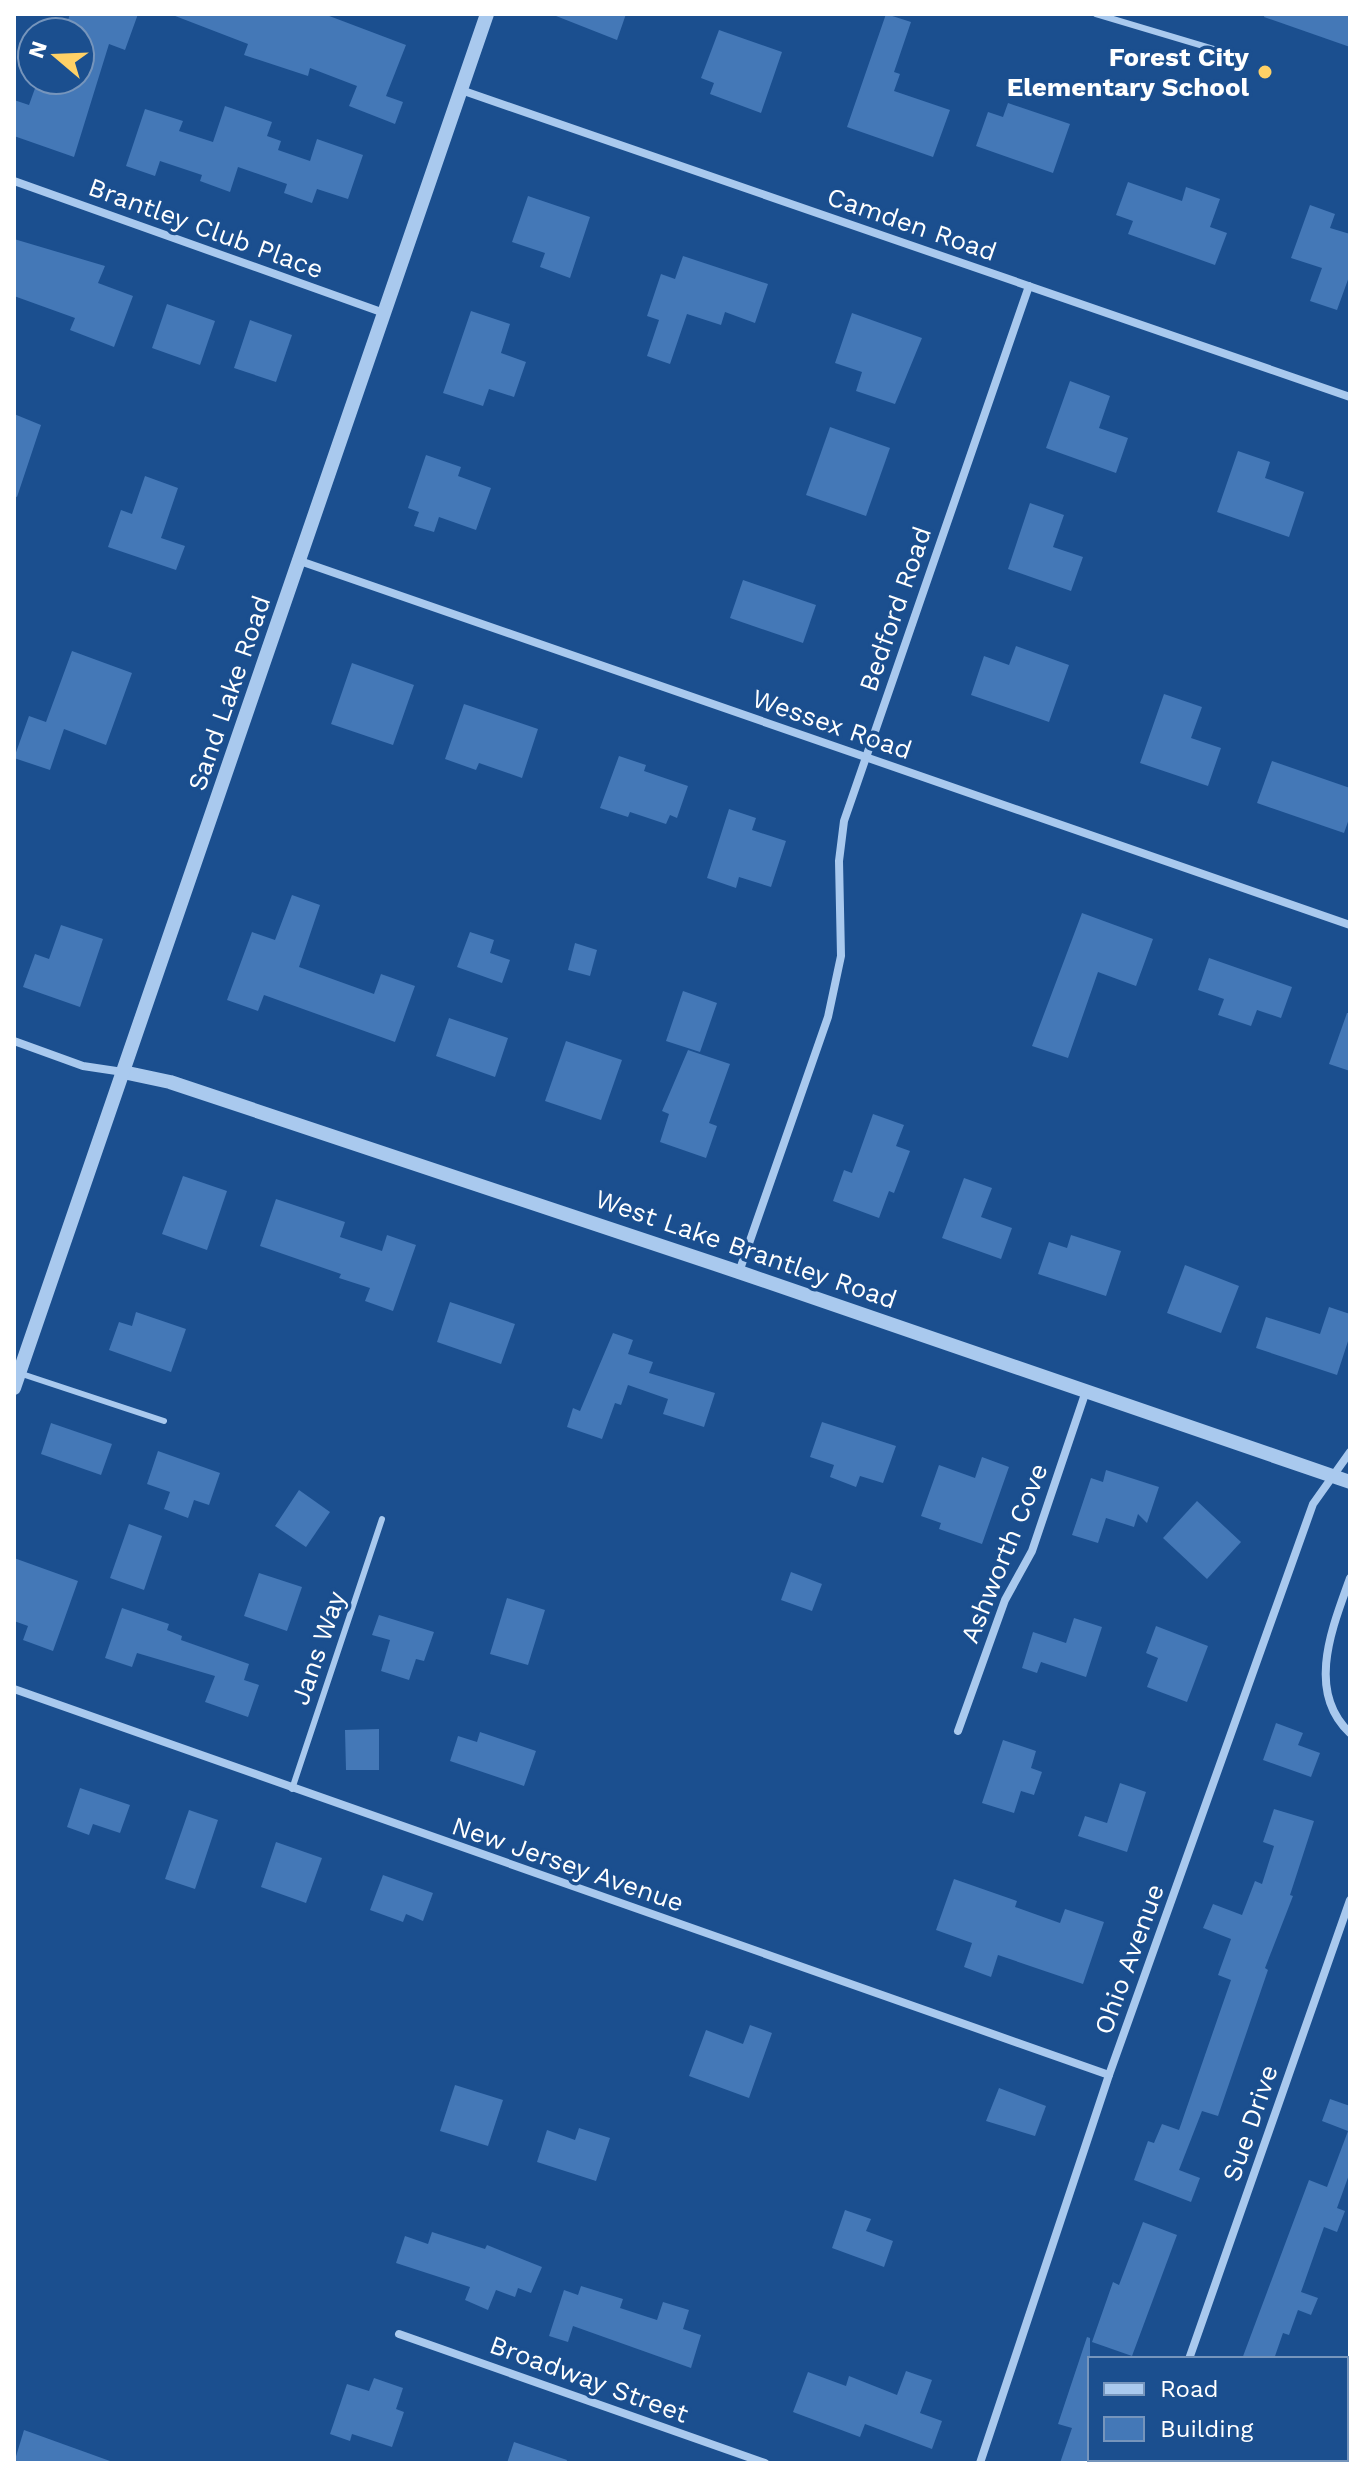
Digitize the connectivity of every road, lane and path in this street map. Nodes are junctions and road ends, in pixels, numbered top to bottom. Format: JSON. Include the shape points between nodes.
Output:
{"nodes":[{"id":1,"x":487,"y":14,"type":"edge"},
{"id":2,"x":1096,"y":14,"type":"edge"},
{"id":3,"x":1247,"y":59,"type":"dead end"},
{"id":4,"x":461,"y":90,"type":"junction"},
{"id":5,"x":14,"y":181,"type":"edge"},
{"id":6,"x":1029,"y":286,"type":"junction"},
{"id":7,"x":384,"y":313,"type":"junction"},
{"id":8,"x":1350,"y":397,"type":"edge"},
{"id":9,"x":300,"y":561,"type":"junction"},
{"id":10,"x":865,"y":756,"type":"junction"},
{"id":11,"x":1350,"y":925,"type":"edge"},
{"id":12,"x":14,"y":1041,"type":"edge"},
{"id":13,"x":123,"y":1072,"type":"junction"},
{"id":14,"x":739,"y":1272,"type":"junction"},
{"id":15,"x":16,"y":1380,"type":"edge"},
{"id":16,"x":1086,"y":1391,"type":"junction"},
{"id":17,"x":164,"y":1421,"type":"dead end"},
{"id":18,"x":1350,"y":1452,"type":"edge"},
{"id":19,"x":1333,"y":1476,"type":"junction"},
{"id":20,"x":1350,"y":1482,"type":"edge"},
{"id":21,"x":382,"y":1519,"type":"dead end"},
{"id":22,"x":1350,"y":1578,"type":"edge"},
{"id":23,"x":14,"y":1689,"type":"edge"},
{"id":24,"x":958,"y":1731,"type":"dead end"},
{"id":25,"x":1350,"y":1733,"type":"edge"},
{"id":26,"x":292,"y":1789,"type":"junction"},
{"id":27,"x":1350,"y":1900,"type":"edge"},
{"id":28,"x":1109,"y":2075,"type":"junction"},
{"id":29,"x":399,"y":2334,"type":"dead end"},
{"id":30,"x":1190,"y":2357,"type":"edge"},
{"id":31,"x":765,"y":2463,"type":"edge"},
{"id":32,"x":980,"y":2463,"type":"edge"}],
"edges":[{"from":1,"to":4,"type":"street","name":"Sand Lake Road"},
{"from":2,"to":3,"type":"lane"},
{"from":4,"to":6,"type":"street","name":"Camden Road"},
{"from":4,"to":7,"type":"street","name":"Sand Lake Road"},
{"from":5,"to":7,"type":"street","name":"Brantley Club Place"},
{"from":6,"to":8,"type":"street","name":"Camden Road"},
{"from":6,"to":10,"type":"street","name":"Bedford Road"},
{"from":7,"to":9,"type":"street","name":"Sand Lake Road"},
{"from":9,"to":10,"type":"street","name":"Wessex Road"},
{"from":9,"to":13,"type":"street","name":"Sand Lake Road"},
{"from":10,"to":11,"type":"street","name":"Wessex Road"},
{"from":10,"to":14,"type":"street","name":"Bedford Road","via":[[844,821],[839,861],[841,956],[828,1017]]},
{"from":12,"to":13,"type":"street","via":[[83,1066]]},
{"from":13,"to":14,"type":"street","name":"West Lake Brantley Road","via":[[170,1082]]},
{"from":13,"to":15,"type":"street","name":"Sand Lake Road"},
{"from":14,"to":16,"type":"street","name":"West Lake Brantley Road"},
{"from":15,"to":17,"type":"lane"},
{"from":16,"to":19,"type":"street","name":"West Lake Brantley Road"},
{"from":16,"to":24,"type":"street","name":"Ashworth Cove","via":[[1032,1551],[1005,1600]]},
{"from":18,"to":19,"type":"street","name":"Ohio Avenue"},
{"from":19,"to":20,"type":"street","name":"West Lake Brantley Road"},
{"from":19,"to":28,"type":"street","name":"Ohio Avenue","via":[[1313,1504]]},
{"from":21,"to":26,"type":"lane","name":"Jans Way"},
{"from":22,"to":25,"type":"street","via":[[1328,1641],[1324,1675],[1331,1704]]},
{"from":23,"to":26,"type":"street","name":"New Jersey Avenue"},
{"from":26,"to":28,"type":"street","name":"New Jersey Avenue"},
{"from":27,"to":30,"type":"street","name":"Sue Drive"},
{"from":28,"to":32,"type":"street","name":"Ohio Avenue"},
{"from":29,"to":31,"type":"street","name":"Broadway Street"}]}
